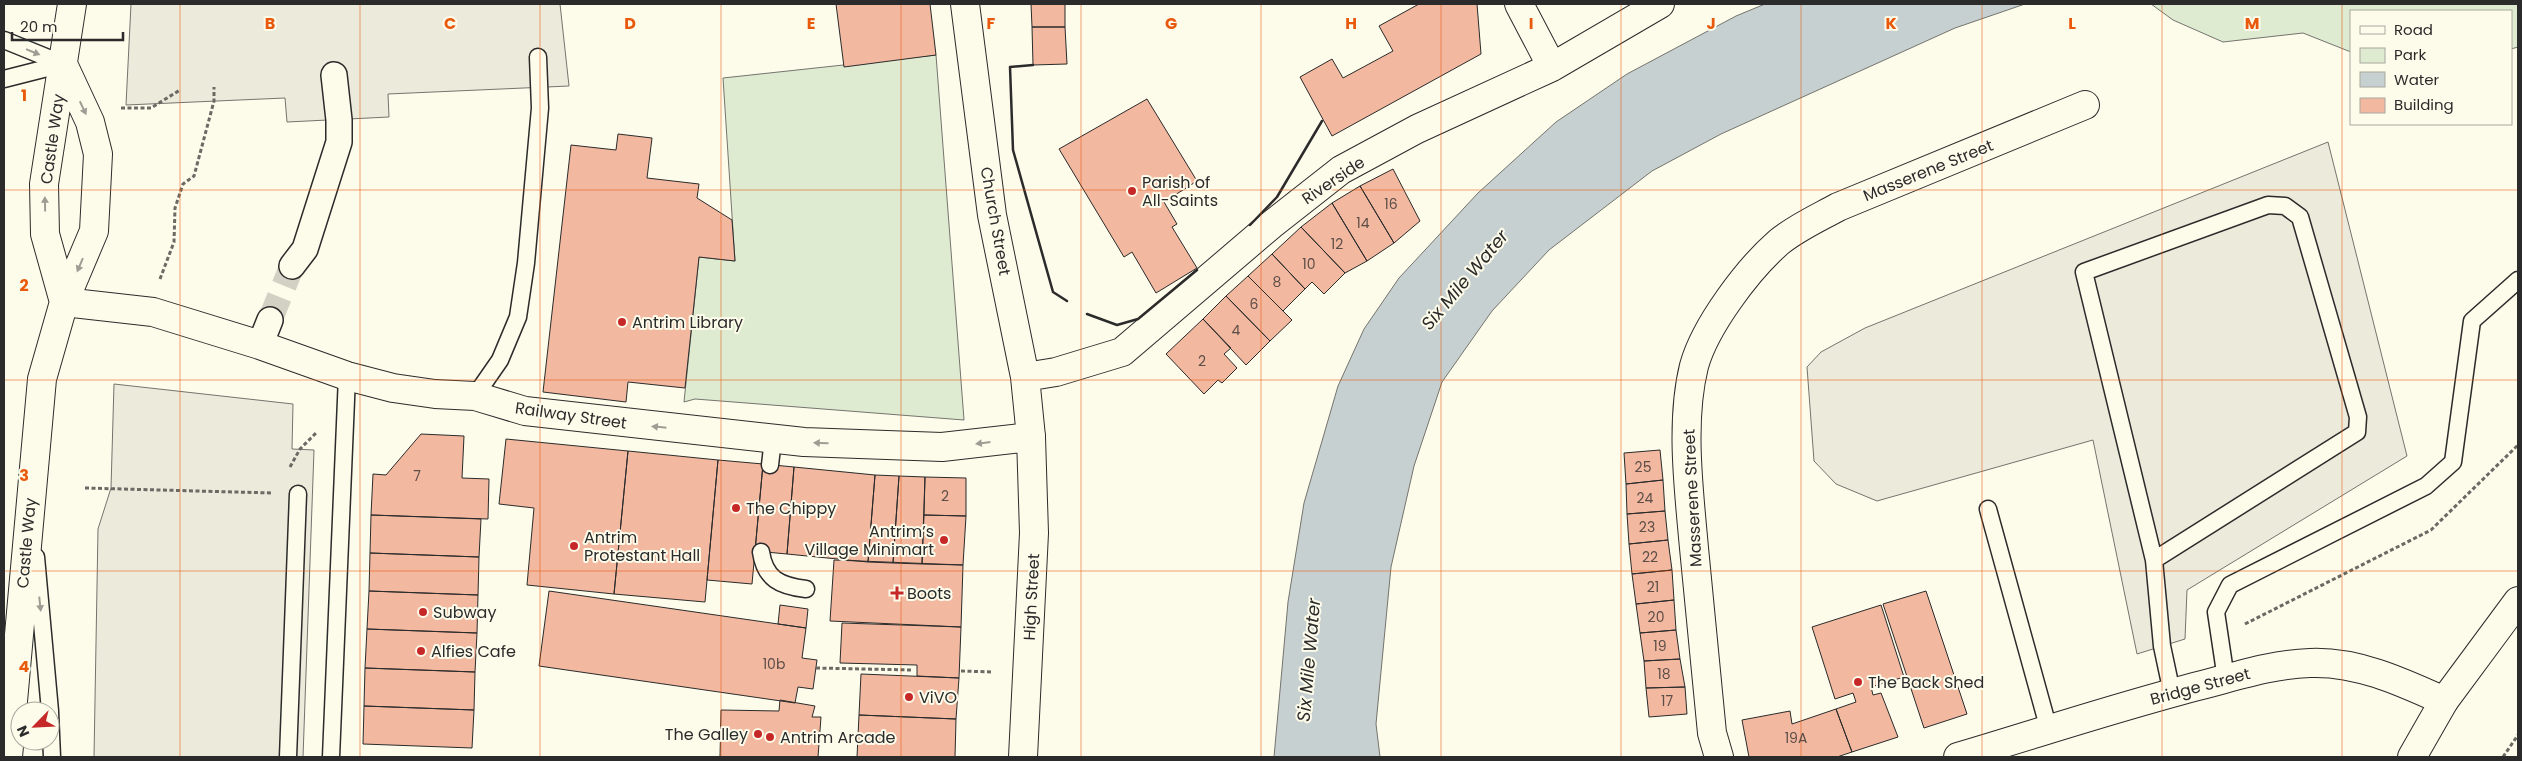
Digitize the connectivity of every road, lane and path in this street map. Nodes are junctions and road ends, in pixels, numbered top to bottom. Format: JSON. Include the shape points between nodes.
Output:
{"nodes":[{"id":1,"x":72,"y":4,"type":"edge"},
{"id":2,"x":965,"y":4,"type":"edge"},
{"id":3,"x":1519,"y":4,"type":"edge"},
{"id":4,"x":1660,"y":4,"type":"edge"},
{"id":5,"x":4,"y":40,"type":"edge"},
{"id":6,"x":538,"y":57,"type":"dead end"},
{"id":7,"x":63,"y":64,"type":"junction"},
{"id":8,"x":1552,"y":67,"type":"junction"},
{"id":9,"x":334,"y":75,"type":"dead end"},
{"id":10,"x":4,"y":79,"type":"edge"},
{"id":11,"x":214,"y":87,"type":"dead end"},
{"id":12,"x":180,"y":90,"type":"dead end"},
{"id":13,"x":2085,"y":105,"type":"dead end"},
{"id":14,"x":112,"y":108,"type":"dead end"},
{"id":15,"x":292,"y":266,"type":"tunnel mouth"},
{"id":16,"x":2518,"y":280,"type":"edge"},
{"id":17,"x":158,"y":287,"type":"dead end"},
{"id":18,"x":64,"y":302,"type":"junction"},
{"id":19,"x":270,"y":320,"type":"tunnel mouth"},
{"id":20,"x":260,"y":345,"type":"junction"},
{"id":21,"x":346,"y":376,"type":"junction"},
{"id":22,"x":1025,"y":377,"type":"junction"},
{"id":23,"x":475,"y":396,"type":"junction"},
{"id":24,"x":1031,"y":437,"type":"junction"},
{"id":25,"x":2518,"y":445,"type":"edge"},
{"id":26,"x":85,"y":488,"type":"dead end"},
{"id":27,"x":298,"y":494,"type":"joint"},
{"id":28,"x":30,"y":503,"type":"junction"},
{"id":29,"x":1988,"y":509,"type":"dead end"},
{"id":30,"x":761,"y":552,"type":"dead end"},
{"id":31,"x":2154,"y":560,"type":"junction"},
{"id":32,"x":806,"y":589,"type":"dead end"},
{"id":33,"x":2518,"y":601,"type":"edge"},
{"id":34,"x":2220,"y":637,"type":"junction"},
{"id":35,"x":816,"y":668,"type":"dead end"},
{"id":36,"x":913,"y":670,"type":"dead end"},
{"id":37,"x":2226,"y":679,"type":"junction"},
{"id":38,"x":2172,"y":693,"type":"junction"},
{"id":39,"x":49,"y":701,"type":"edge"},
{"id":40,"x":2444,"y":701,"type":"junction"},
{"id":41,"x":2049,"y":730,"type":"junction"},
{"id":42,"x":2518,"y":735,"type":"edge"},
{"id":43,"x":8,"y":757,"type":"edge"},
{"id":44,"x":288,"y":757,"type":"edge"},
{"id":45,"x":331,"y":757,"type":"edge"},
{"id":46,"x":1023,"y":757,"type":"edge"},
{"id":47,"x":1719,"y":757,"type":"edge"},
{"id":48,"x":1958,"y":757,"type":"edge"},
{"id":49,"x":2412,"y":757,"type":"edge"},
{"id":50,"x":2503,"y":757,"type":"edge"}],
"edges":[{"from":1,"to":7,"type":"main road","name":"Castle Way"},
{"from":2,"to":22,"type":"main road","name":"Church Street","via":[[992,215]]},
{"from":3,"to":8,"type":"main road"},
{"from":4,"to":8,"type":"main road","name":"Riverside"},
{"from":5,"to":7,"type":"lane","one_way":true},
{"from":6,"to":23,"type":"lane","via":[[540,108],[537,151],[518,317],[500,360]]},
{"from":7,"to":10,"type":"lane"},
{"from":18,"to":7,"type":"main road","name":"Castle Way","one_way":true,"via":[[45,234],[44,184]]},
{"from":7,"to":18,"type":"main road","name":"Castle Way","one_way":true,"via":[[90,122],[98,154],[94,231]]},
{"from":8,"to":22,"type":"main road","name":"Riverside","via":[[1418,129],[1341,170],[1122,352],[1056,372]]},
{"from":9,"to":15,"type":"street","via":[[339,142],[305,249]]},
{"from":11,"to":17,"type":"path","via":[[214,101],[194,176],[183,184],[175,208],[174,242]]},
{"from":12,"to":14,"type":"path","via":[[151,108]]},
{"from":13,"to":47,"type":"main road","name":"Masserene Street","via":[[1838,207],[1806,224],[1779,242],[1762,260],[1709,329],[1694,366],[1688,424],[1688,488],[1712,733]]},
{"from":16,"to":34,"type":"lane","via":[[2472,321],[2454,462],[2426,486],[2230,585],[2216,612]]},
{"from":18,"to":20,"type":"main road","name":"Railway Street","via":[[153,312]]},
{"from":18,"to":28,"type":"main road","name":"Castle Way","via":[[42,378]]},
{"from":19,"to":20,"type":"street"},
{"from":20,"to":21,"type":"main road","name":"Railway Street"},
{"from":21,"to":23,"type":"main road","name":"Railway Street","via":[[393,388]]},
{"from":21,"to":45,"type":"lane"},
{"from":22,"to":24,"type":"main road","name":"Church Street"},
{"from":24,"to":23,"type":"main road","name":"Railway Street","one_way":true,"via":[[942,447],[772,452],[525,411]]},
{"from":24,"to":46,"type":"main road","name":"High Street","via":[[1034,533]]},
{"from":25,"to":34,"type":"path","via":[[2431,530]]},
{"from":26,"to":27,"type":"path"},
{"from":27,"to":44,"type":"lane"},
{"from":28,"to":39,"type":"lane","one_way":true},
{"from":28,"to":43,"type":"main road","name":"Castle Way"},
{"from":29,"to":41,"type":"lane"},
{"from":30,"to":32,"type":"lane","via":[[762,562],[773,578],[789,587]]},
{"from":31,"to":31,"type":"lane","via":[[2357,432],[2358,417],[2300,217],[2285,206],[2268,205],[2084,272]]},
{"from":31,"to":38,"type":"lane","via":[[2162,646]]},
{"from":33,"to":40,"type":"main road"},
{"from":34,"to":37,"type":"lane"},
{"from":35,"to":36,"type":"path"},
{"from":37,"to":38,"type":"main road","name":"Bridge Street"},
{"from":37,"to":40,"type":"main road","name":"Bridge Street","via":[[2282,666],[2336,665],[2385,675]]},
{"from":38,"to":41,"type":"main road","name":"Bridge Street"},
{"from":40,"to":49,"type":"main road"},
{"from":41,"to":48,"type":"main road","name":"Bridge Street"},
{"from":42,"to":50,"type":"path"}]}
